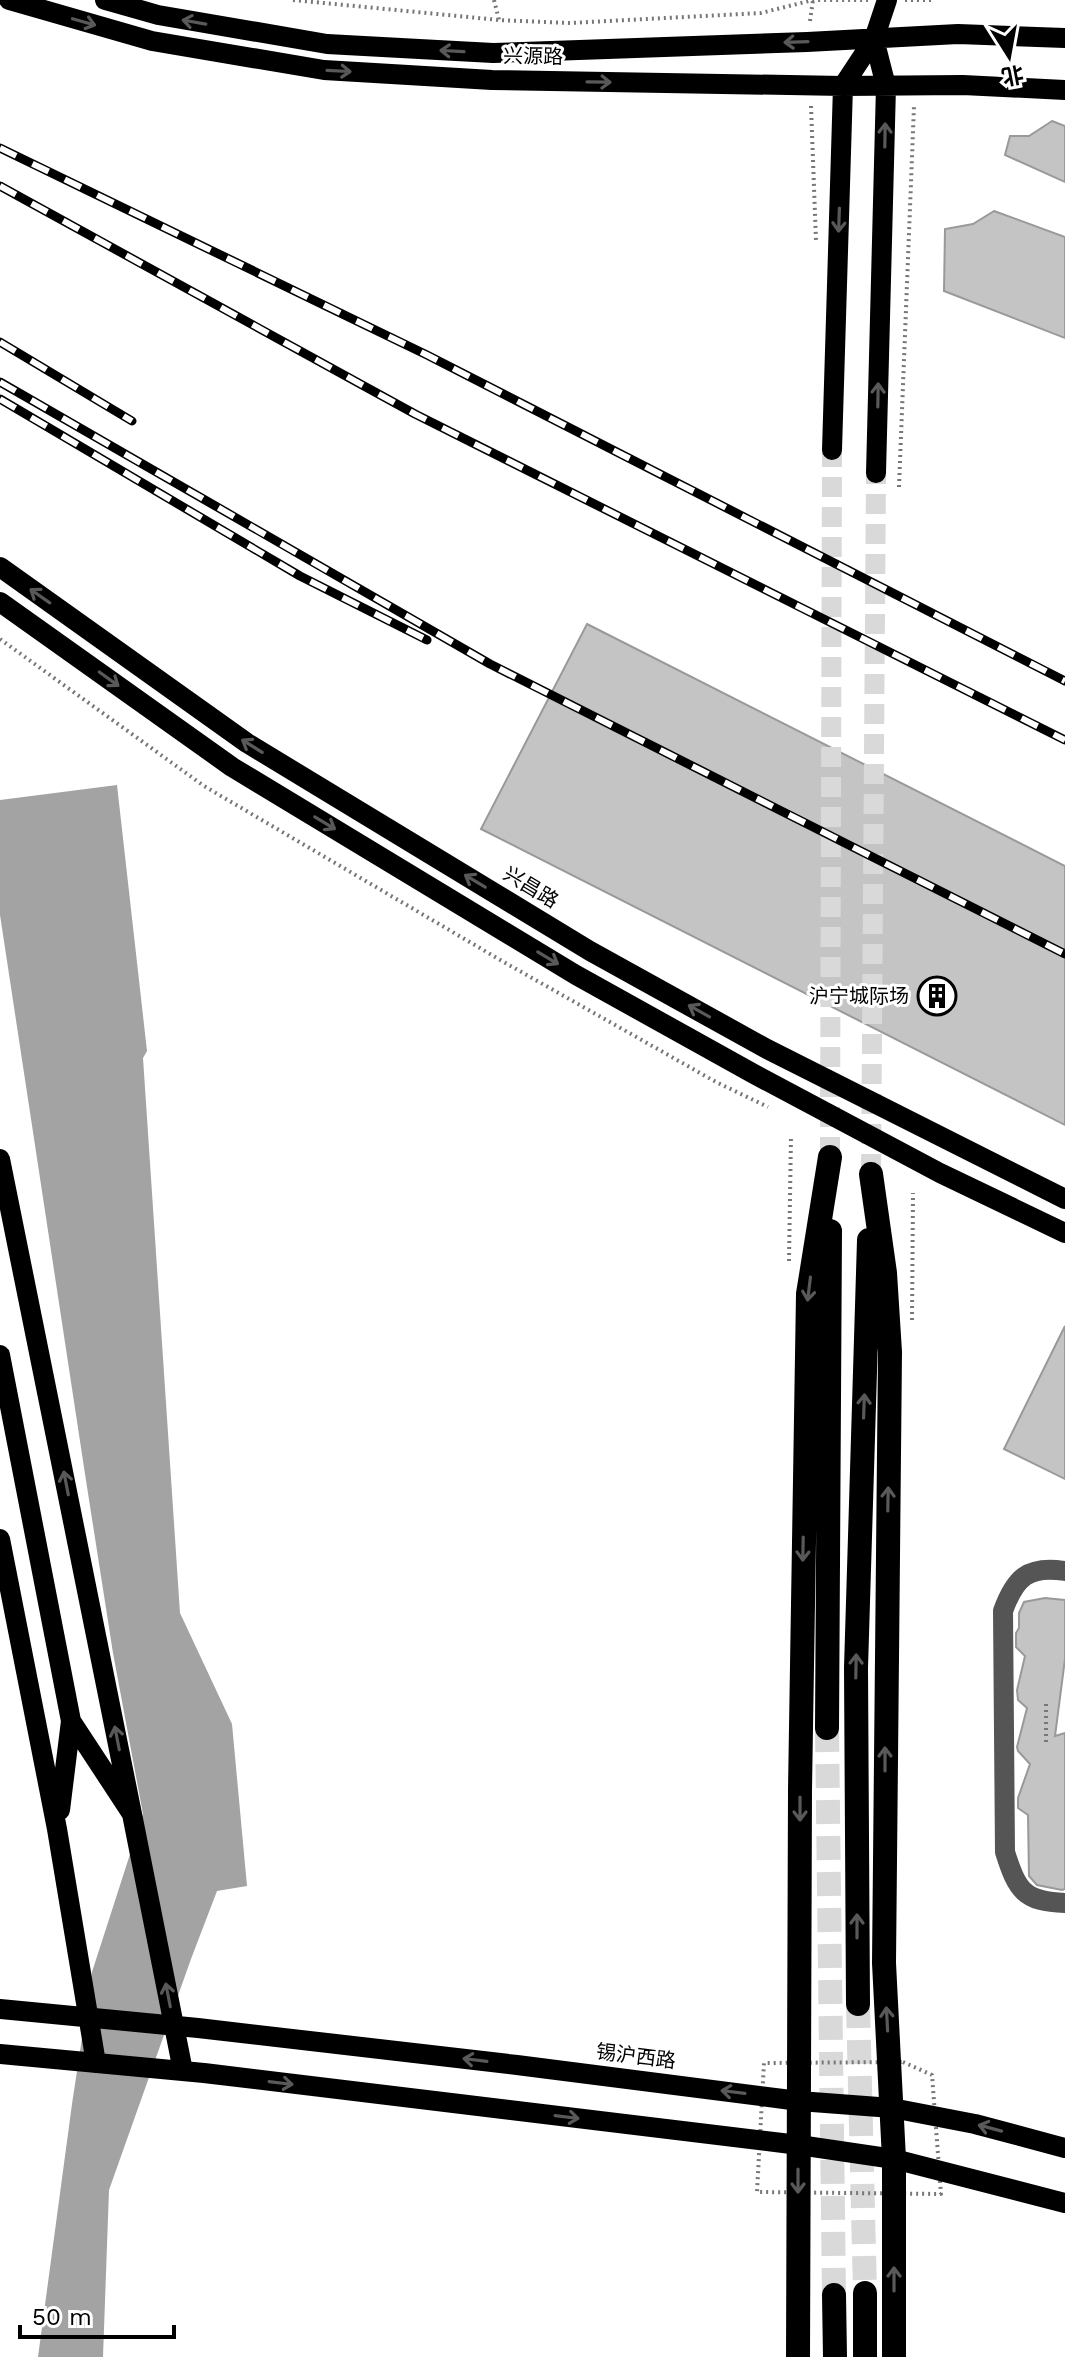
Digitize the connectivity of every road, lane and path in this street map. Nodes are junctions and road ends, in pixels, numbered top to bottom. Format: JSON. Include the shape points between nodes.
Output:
{"nodes":[{"id":1,"x":9,"y":0,"type":"edge"},
{"id":2,"x":105,"y":0,"type":"edge"},
{"id":3,"x":293,"y":0,"type":"edge"},
{"id":4,"x":494,"y":0,"type":"edge"},
{"id":5,"x":813,"y":0,"type":"edge"},
{"id":6,"x":887,"y":0,"type":"edge"},
{"id":7,"x":934,"y":0,"type":"edge"},
{"id":8,"x":499,"y":20,"type":"junction"},
{"id":9,"x":925,"y":36,"type":"junction"},
{"id":10,"x":1065,"y":38,"type":"edge"},
{"id":11,"x":874,"y":39,"type":"junction"},
{"id":12,"x":807,"y":42,"type":"junction"},
{"id":13,"x":810,"y":85,"type":"junction"},
{"id":14,"x":843,"y":86,"type":"junction"},
{"id":15,"x":886,"y":86,"type":"junction"},
{"id":16,"x":917,"y":86,"type":"junction"},
{"id":17,"x":1065,"y":90,"type":"edge"},
{"id":18,"x":816,"y":245,"type":"dead end"},
{"id":19,"x":832,"y":450,"type":"tunnel mouth"},
{"id":20,"x":876,"y":473,"type":"tunnel mouth"},
{"id":21,"x":899,"y":487,"type":"dead end"},
{"id":22,"x":0,"y":567,"type":"edge"},
{"id":23,"x":0,"y":602,"type":"edge"},
{"id":24,"x":0,"y":1159,"type":"edge"},
{"id":25,"x":1065,"y":1199,"type":"edge"},
{"id":26,"x":1065,"y":1233,"type":"edge"},
{"id":27,"x":0,"y":1355,"type":"edge"},
{"id":28,"x":0,"y":1539,"type":"edge"},
{"id":29,"x":1065,"y":1571,"type":"edge"},
{"id":30,"x":1046,"y":1701,"type":"dead end"},
{"id":31,"x":71,"y":1721,"type":"junction"},
{"id":32,"x":827,"y":1728,"type":"tunnel mouth"},
{"id":33,"x":1046,"y":1742,"type":"dead end"},
{"id":34,"x":132,"y":1814,"type":"junction"},
{"id":35,"x":57,"y":1829,"type":"junction"},
{"id":36,"x":1065,"y":1903,"type":"edge"},
{"id":37,"x":858,"y":2004,"type":"tunnel mouth"},
{"id":38,"x":0,"y":2009,"type":"edge"},
{"id":39,"x":89,"y":2019,"type":"junction"},
{"id":40,"x":175,"y":2027,"type":"junction"},
{"id":41,"x":0,"y":2054,"type":"edge"},
{"id":42,"x":96,"y":2063,"type":"junction"},
{"id":43,"x":183,"y":2071,"type":"junction"},
{"id":44,"x":799,"y":2101,"type":"junction"},
{"id":45,"x":892,"y":2108,"type":"junction"},
{"id":46,"x":799,"y":2145,"type":"junction"},
{"id":47,"x":1065,"y":2148,"type":"edge"},
{"id":48,"x":894,"y":2159,"type":"junction"},
{"id":49,"x":1065,"y":2203,"type":"edge"},
{"id":50,"x":865,"y":2293,"type":"tunnel mouth"},
{"id":51,"x":834,"y":2295,"type":"tunnel mouth"},
{"id":52,"x":798,"y":2357,"type":"edge"},
{"id":53,"x":835,"y":2357,"type":"edge"},
{"id":54,"x":865,"y":2357,"type":"edge"},
{"id":55,"x":894,"y":2357,"type":"edge"}],
"edges":[{"from":1,"to":13,"type":"main road","name":"兴源路","one_way":true,"via":[[152,41],[324,70],[492,80]]},
{"from":12,"to":2,"type":"main road","name":"兴源路","one_way":true,"via":[[493,53],[327,44],[158,15]]},
{"from":3,"to":8,"type":"path"},
{"from":4,"to":8,"type":"path"},
{"from":5,"to":8,"type":"path","via":[[761,13],[570,23]]},
{"from":5,"to":12,"type":"path"},
{"from":6,"to":11,"type":"main road"},
{"from":7,"to":9,"type":"path"},
{"from":9,"to":10,"type":"main road","name":"兴源路"},
{"from":9,"to":11,"type":"main road","name":"兴源路"},
{"from":11,"to":12,"type":"main road","name":"兴源路"},
{"from":11,"to":14,"type":"main road"},
{"from":11,"to":15,"type":"main road"},
{"from":13,"to":14,"type":"main road","name":"兴源路"},
{"from":13,"to":18,"type":"path"},
{"from":14,"to":15,"type":"main road","name":"兴源路"},
{"from":14,"to":19,"type":"main road","one_way":true},
{"from":15,"to":16,"type":"main road","name":"兴源路"},
{"from":20,"to":15,"type":"main road","one_way":true},
{"from":16,"to":17,"type":"main road","name":"兴源路"},
{"from":16,"to":21,"type":"path"},
{"from":25,"to":22,"type":"main road","name":"兴昌路","one_way":true,"via":[[767,1049],[590,951],[247,743]]},
{"from":23,"to":26,"type":"main road","one_way":true,"via":[[232,767],[576,975],[940,1173]]},
{"from":34,"to":24,"type":"main road","one_way":true},
{"from":27,"to":31,"type":"main road"},
{"from":28,"to":35,"type":"main road"},
{"from":29,"to":36,"type":"lane","via":[[1047,1568],[1021,1577],[1003,1611],[1005,1852],[1014,1882],[1036,1901]]},
{"from":30,"to":33,"type":"path"},
{"from":31,"to":34,"type":"main road"},
{"from":31,"to":35,"type":"main road"},
{"from":32,"to":44,"type":"highway","one_way":true,"via":[[830,1157],[808,1294]]},
{"from":40,"to":34,"type":"main road","one_way":true},
{"from":35,"to":39,"type":"main road"},
{"from":37,"to":45,"type":"highway","via":[[856,1668],[871,1174],[890,1352],[884,1963]]},
{"from":38,"to":39,"type":"main road","name":"锡沪西路"},
{"from":39,"to":40,"type":"main road","name":"锡沪西路"},
{"from":39,"to":42,"type":"main road"},
{"from":40,"to":43,"type":"main road"},
{"from":44,"to":40,"type":"main road","name":"锡沪西路","one_way":true},
{"from":41,"to":42,"type":"main road"},
{"from":42,"to":43,"type":"main road"},
{"from":43,"to":46,"type":"main road","one_way":true},
{"from":44,"to":45,"type":"main road","name":"锡沪西路"},
{"from":44,"to":46,"type":"highway"},
{"from":47,"to":45,"type":"main road","name":"锡沪西路","one_way":true},
{"from":45,"to":48,"type":"highway"},
{"from":46,"to":48,"type":"main road"},
{"from":46,"to":52,"type":"highway","one_way":true},
{"from":48,"to":49,"type":"main road"},
{"from":55,"to":48,"type":"highway","one_way":true},
{"from":50,"to":54,"type":"highway"},
{"from":51,"to":53,"type":"highway"}]}
